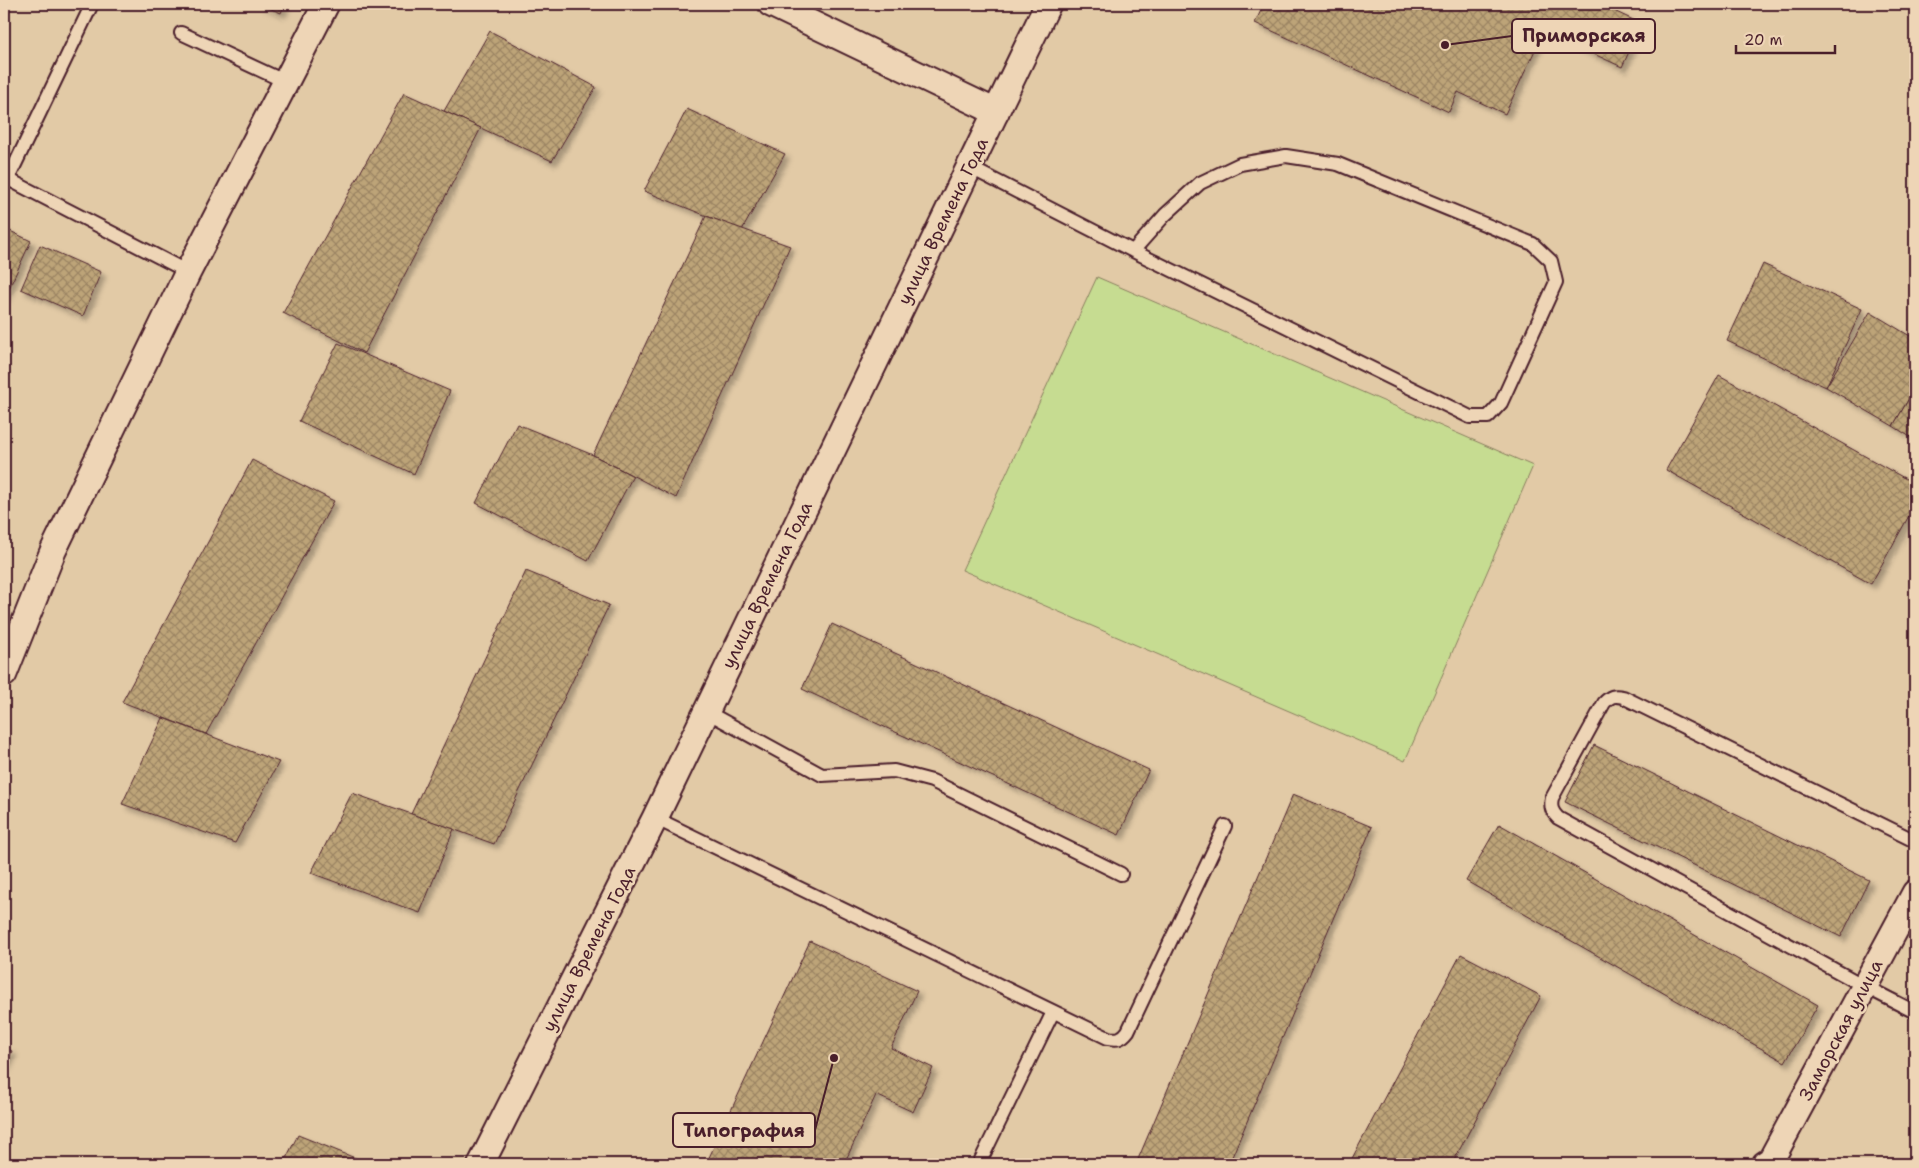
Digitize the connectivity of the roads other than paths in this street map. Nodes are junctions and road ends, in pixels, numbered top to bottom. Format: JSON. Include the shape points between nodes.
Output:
{"nodes":[{"id":1,"x":92,"y":4,"type":"edge"},
{"id":2,"x":326,"y":4,"type":"edge"},
{"id":3,"x":771,"y":4,"type":"edge"},
{"id":4,"x":1048,"y":4,"type":"edge"},
{"id":5,"x":181,"y":33,"type":"dead end"},
{"id":6,"x":286,"y":82,"type":"junction"},
{"id":7,"x":996,"y":112,"type":"junction"},
{"id":8,"x":969,"y":167,"type":"junction"},
{"id":9,"x":6,"y":178,"type":"edge"},
{"id":10,"x":1133,"y":251,"type":"junction"},
{"id":11,"x":188,"y":272,"type":"junction"},
{"id":12,"x":4,"y":674,"type":"edge"},
{"id":13,"x":706,"y":712,"type":"junction"},
{"id":14,"x":655,"y":818,"type":"junction"},
{"id":15,"x":1225,"y":826,"type":"dead end"},
{"id":16,"x":1915,"y":842,"type":"edge"},
{"id":17,"x":1121,"y":874,"type":"dead end"},
{"id":18,"x":1915,"y":893,"type":"edge"},
{"id":19,"x":1864,"y":986,"type":"junction"},
{"id":20,"x":1053,"y":1012,"type":"junction"},
{"id":21,"x":1915,"y":1012,"type":"edge"},
{"id":22,"x":481,"y":1164,"type":"edge"},
{"id":23,"x":980,"y":1164,"type":"edge"},
{"id":24,"x":1765,"y":1164,"type":"edge"}],
"edges":[{"from":1,"to":9,"type":"lane"},
{"from":2,"to":6,"type":"street"},
{"from":3,"to":7,"type":"street"},
{"from":4,"to":7,"type":"street","name":"улица Времена Года"},
{"from":5,"to":6,"type":"lane"},
{"from":6,"to":11,"type":"street"},
{"from":7,"to":8,"type":"street","name":"улица Времена Года"},
{"from":8,"to":10,"type":"lane"},
{"from":8,"to":13,"type":"street","name":"улица Времена Года"},
{"from":9,"to":11,"type":"lane"},
{"from":10,"to":10,"type":"lane","via":[[1470,417],[1488,417],[1501,403],[1556,282],[1551,261],[1533,244],[1338,164],[1286,156],[1240,164],[1200,183]]},
{"from":11,"to":12,"type":"street","via":[[53,551]]},
{"from":13,"to":14,"type":"street","name":"улица Времена Года"},
{"from":13,"to":17,"type":"lane","via":[[822,775],[894,771],[932,782]]},
{"from":14,"to":20,"type":"lane"},
{"from":14,"to":22,"type":"street","name":"улица Времена Года"},
{"from":15,"to":20,"type":"lane","via":[[1123,1037],[1108,1038]]},
{"from":16,"to":19,"type":"lane","via":[[1616,695],[1604,703],[1552,798],[1553,813],[1558,818]]},
{"from":18,"to":19,"type":"street","name":"Заморская улица"},
{"from":19,"to":21,"type":"lane"},
{"from":19,"to":24,"type":"street","name":"Заморская улица","via":[[1771,1160]]},
{"from":20,"to":23,"type":"lane"}]}
